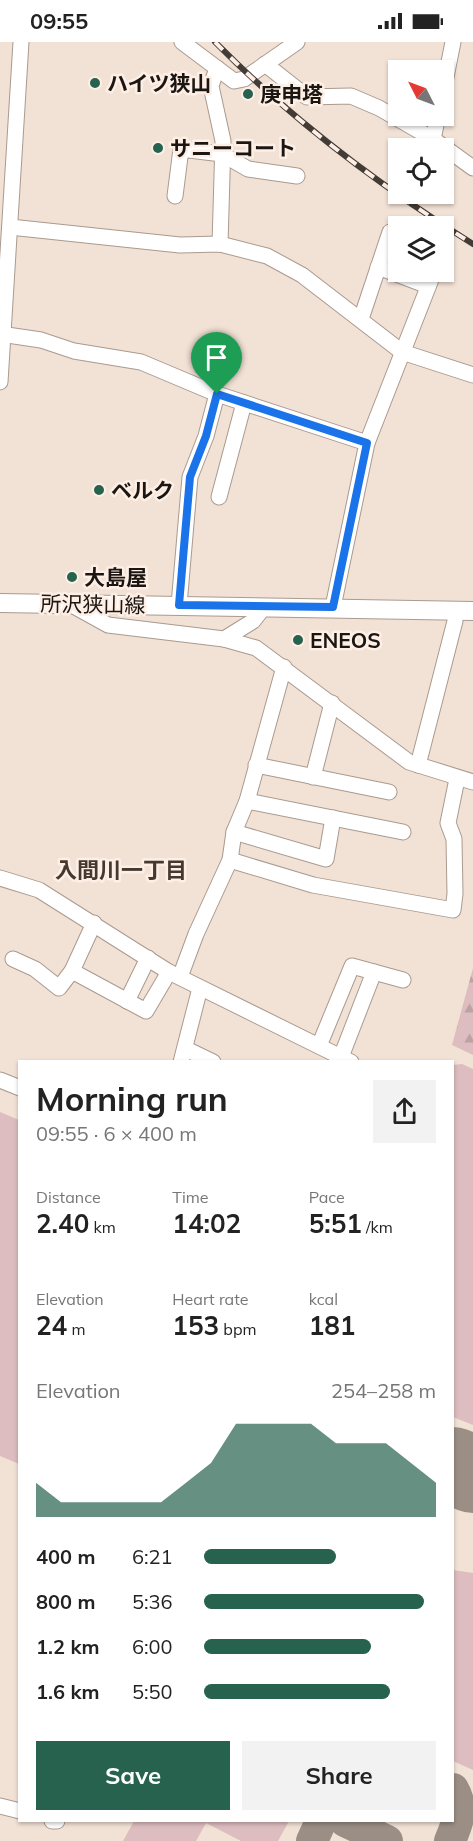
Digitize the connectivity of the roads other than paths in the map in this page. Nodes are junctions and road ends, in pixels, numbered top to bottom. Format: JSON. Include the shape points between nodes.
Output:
{"nodes":[{"id":1,"x":21,"y":42,"type":"edge"},
{"id":2,"x":182,"y":42,"type":"edge"},
{"id":3,"x":297,"y":42,"type":"edge"},
{"id":4,"x":453,"y":42,"type":"edge"},
{"id":5,"x":449,"y":60,"type":"edge"},
{"id":6,"x":265,"y":64,"type":"junction"},
{"id":7,"x":217,"y":68,"type":"junction"},
{"id":8,"x":431,"y":138,"type":"edge"},
{"id":9,"x":222,"y":154,"type":"junction"},
{"id":10,"x":454,"y":154,"type":"edge"},
{"id":11,"x":473,"y":168,"type":"edge"},
{"id":12,"x":297,"y":176,"type":"dead end"},
{"id":13,"x":175,"y":196,"type":"dead end"},
{"id":14,"x":7,"y":221,"type":"edge"},
{"id":15,"x":388,"y":238,"type":"edge"},
{"id":16,"x":220,"y":244,"type":"junction"},
{"id":17,"x":378,"y":267,"type":"junction"},
{"id":18,"x":388,"y":269,"type":"edge"},
{"id":19,"x":3,"y":274,"type":"edge"},
{"id":20,"x":430,"y":282,"type":"edge"},
{"id":21,"x":361,"y":319,"type":"junction"},
{"id":22,"x":1,"y":334,"type":"edge"},
{"id":23,"x":402,"y":352,"type":"junction"},
{"id":24,"x":473,"y":375,"type":"edge"},
{"id":25,"x":0,"y":382,"type":"edge"},
{"id":26,"x":217,"y":394,"type":"junction"},
{"id":27,"x":244,"y":403,"type":"junction"},
{"id":28,"x":367,"y":443,"type":"junction"},
{"id":29,"x":219,"y":497,"type":"dead end"},
{"id":30,"x":0,"y":603,"type":"edge"},
{"id":31,"x":70,"y":604,"type":"junction"},
{"id":32,"x":179,"y":605,"type":"junction"},
{"id":33,"x":264,"y":607,"type":"junction"},
{"id":34,"x":333,"y":607,"type":"junction"},
{"id":35,"x":464,"y":611,"type":"edge"},
{"id":36,"x":224,"y":639,"type":"junction"},
{"id":37,"x":284,"y":667,"type":"junction"},
{"id":38,"x":332,"y":703,"type":"junction"},
{"id":39,"x":256,"y":765,"type":"junction"},
{"id":40,"x":418,"y":765,"type":"junction"},
{"id":41,"x":313,"y":777,"type":"junction"},
{"id":42,"x":457,"y":779,"type":"junction"},
{"id":43,"x":473,"y":782,"type":"edge"},
{"id":44,"x":389,"y":792,"type":"dead end"},
{"id":45,"x":247,"y":801,"type":"junction"},
{"id":46,"x":333,"y":818,"type":"junction"},
{"id":47,"x":234,"y":832,"type":"junction"},
{"id":48,"x":402,"y":832,"type":"dead end"},
{"id":49,"x":230,"y":860,"type":"junction"},
{"id":50,"x":0,"y":878,"type":"edge"},
{"id":51,"x":94,"y":923,"type":"junction"},
{"id":52,"x":148,"y":958,"type":"junction"},
{"id":53,"x":13,"y":959,"type":"dead end"},
{"id":54,"x":72,"y":972,"type":"junction"},
{"id":55,"x":374,"y":972,"type":"junction"},
{"id":56,"x":175,"y":974,"type":"junction"},
{"id":57,"x":403,"y":980,"type":"dead end"},
{"id":58,"x":200,"y":988,"type":"junction"},
{"id":59,"x":127,"y":1001,"type":"junction"},
{"id":60,"x":320,"y":1046,"type":"junction"},
{"id":61,"x":183,"y":1055,"type":"edge"},
{"id":62,"x":204,"y":1060,"type":"edge"},
{"id":63,"x":346,"y":1060,"type":"edge"},
{"id":64,"x":0,"y":1080,"type":"edge"},
{"id":65,"x":18,"y":1087,"type":"edge"},
{"id":66,"x":0,"y":1806,"type":"edge"},
{"id":67,"x":18,"y":1810,"type":"edge"}],
"edges":[{"from":1,"to":14,"type":"street"},
{"from":2,"to":7,"type":"street"},
{"from":3,"to":6,"type":"street"},
{"from":4,"to":5,"type":"street"},
{"from":6,"to":7,"type":"street","via":[[244,79],[234,81]]},
{"from":6,"to":8,"type":"street","via":[[307,97],[351,96]]},
{"from":7,"to":9,"type":"street","via":[[211,86],[223,141]]},
{"from":9,"to":12,"type":"street","via":[[248,169]]},
{"from":9,"to":13,"type":"street","via":[[181,148]]},
{"from":9,"to":16,"type":"street"},
{"from":10,"to":11,"type":"street"},
{"from":14,"to":16,"type":"street","via":[[180,245]]},
{"from":14,"to":19,"type":"street"},
{"from":15,"to":17,"type":"street"},
{"from":16,"to":21,"type":"street","via":[[283,263]]},
{"from":17,"to":18,"type":"street"},
{"from":17,"to":21,"type":"street"},
{"from":19,"to":22,"type":"street"},
{"from":20,"to":23,"type":"street"},
{"from":21,"to":23,"type":"street"},
{"from":22,"to":25,"type":"street"},
{"from":22,"to":26,"type":"street","via":[[141,362]]},
{"from":23,"to":24,"type":"street"},
{"from":23,"to":28,"type":"street"},
{"from":26,"to":27,"type":"street"},
{"from":26,"to":32,"type":"street","via":[[190,477]]},
{"from":27,"to":28,"type":"street"},
{"from":27,"to":29,"type":"street"},
{"from":28,"to":34,"type":"street"},
{"from":30,"to":31,"type":"main road","name":"所沢狭山線"},
{"from":31,"to":32,"type":"main road","name":"所沢狭山線"},
{"from":31,"to":36,"type":"street","via":[[108,625]]},
{"from":32,"to":33,"type":"main road","name":"所沢狭山線"},
{"from":33,"to":34,"type":"main road","name":"所沢狭山線"},
{"from":33,"to":36,"type":"street","via":[[253,621]]},
{"from":34,"to":35,"type":"main road","name":"所沢狭山線"},
{"from":35,"to":40,"type":"street","via":[[455,621]]},
{"from":36,"to":37,"type":"street","via":[[256,648]]},
{"from":37,"to":38,"type":"street"},
{"from":37,"to":39,"type":"street"},
{"from":38,"to":40,"type":"street"},
{"from":38,"to":41,"type":"street"},
{"from":39,"to":41,"type":"street"},
{"from":39,"to":45,"type":"street"},
{"from":40,"to":42,"type":"street"},
{"from":41,"to":44,"type":"street"},
{"from":42,"to":43,"type":"street"},
{"from":42,"to":49,"type":"street","via":[[448,823],[454,839],[453,910],[313,885]]},
{"from":45,"to":46,"type":"street"},
{"from":45,"to":47,"type":"street"},
{"from":46,"to":47,"type":"street","via":[[327,859]]},
{"from":46,"to":48,"type":"street"},
{"from":47,"to":49,"type":"street"},
{"from":49,"to":56,"type":"street"},
{"from":50,"to":51,"type":"street","via":[[39,890]]},
{"from":51,"to":52,"type":"street"},
{"from":51,"to":54,"type":"street"},
{"from":52,"to":56,"type":"street"},
{"from":52,"to":59,"type":"street"},
{"from":53,"to":54,"type":"street","via":[[35,969],[59,988]]},
{"from":54,"to":59,"type":"street"},
{"from":55,"to":57,"type":"street"},
{"from":55,"to":60,"type":"street","via":[[352,966]]},
{"from":55,"to":63,"type":"street"},
{"from":56,"to":58,"type":"street"},
{"from":56,"to":59,"type":"street","via":[[146,1011]]},
{"from":58,"to":60,"type":"street"},
{"from":58,"to":61,"type":"street"},
{"from":60,"to":63,"type":"street"},
{"from":61,"to":62,"type":"street"},
{"from":64,"to":65,"type":"street"},
{"from":66,"to":67,"type":"street"}]}
